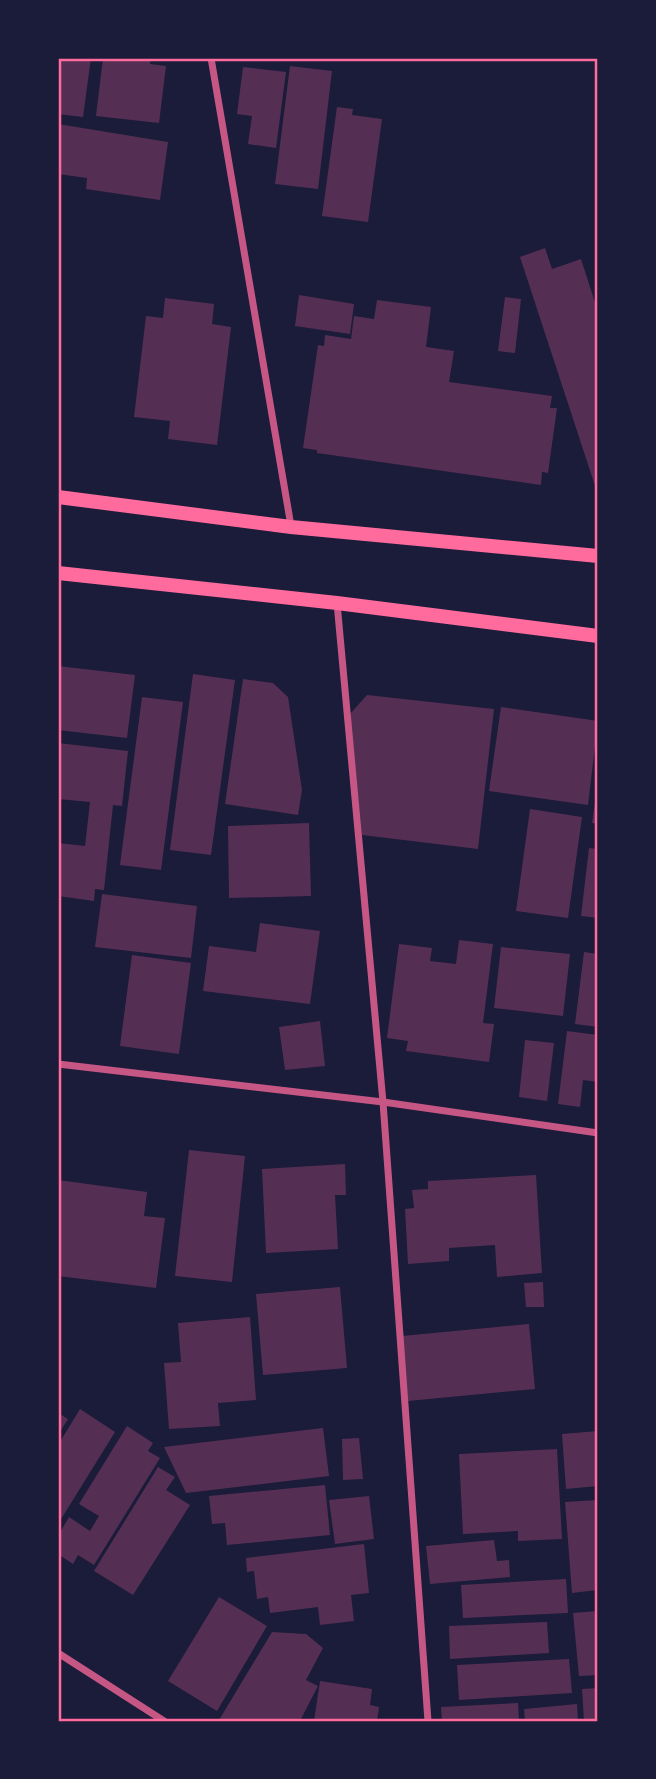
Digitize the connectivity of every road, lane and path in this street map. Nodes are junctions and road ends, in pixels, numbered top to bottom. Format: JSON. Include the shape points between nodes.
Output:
{"nodes":[{"id":1,"x":211,"y":58,"type":"edge"},
{"id":2,"x":58,"y":497,"type":"edge"},
{"id":3,"x":292,"y":527,"type":"junction"},
{"id":4,"x":598,"y":556,"type":"edge"},
{"id":5,"x":58,"y":573,"type":"edge"},
{"id":6,"x":337,"y":603,"type":"junction"},
{"id":7,"x":598,"y":636,"type":"edge"},
{"id":8,"x":58,"y":1064,"type":"edge"},
{"id":9,"x":383,"y":1102,"type":"junction"},
{"id":10,"x":598,"y":1133,"type":"edge"},
{"id":11,"x":58,"y":1653,"type":"edge"},
{"id":12,"x":164,"y":1721,"type":"edge"},
{"id":13,"x":428,"y":1721,"type":"edge"}],
"edges":[{"from":1,"to":3,"type":"street"},
{"from":2,"to":3,"type":"main road"},
{"from":3,"to":4,"type":"main road"},
{"from":5,"to":6,"type":"main road"},
{"from":6,"to":7,"type":"main road"},
{"from":6,"to":9,"type":"street"},
{"from":8,"to":9,"type":"street"},
{"from":9,"to":10,"type":"street"},
{"from":9,"to":13,"type":"street"},
{"from":11,"to":12,"type":"street"}]}
